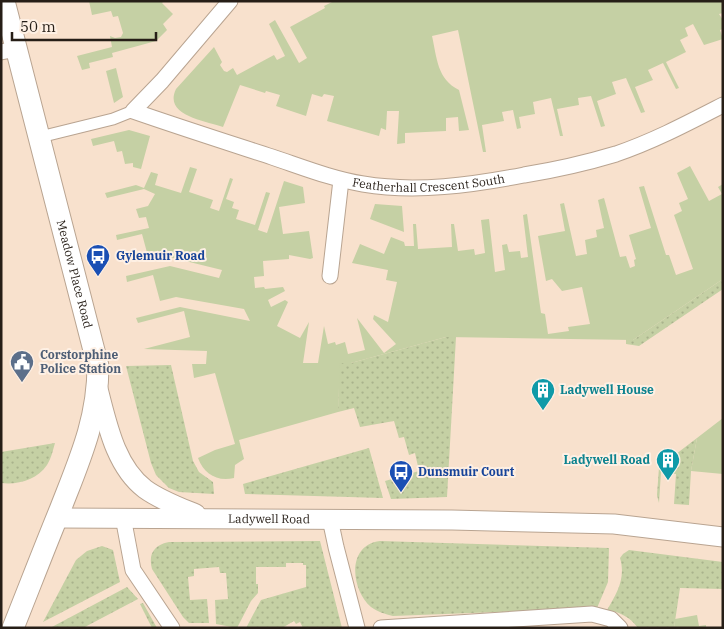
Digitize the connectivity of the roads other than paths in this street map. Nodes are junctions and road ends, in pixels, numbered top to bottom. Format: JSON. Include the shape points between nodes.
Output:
{"nodes":[{"id":1,"x":4,"y":1,"type":"edge"},
{"id":2,"x":230,"y":1,"type":"edge"},
{"id":3,"x":9,"y":50,"type":"edge"},
{"id":4,"x":723,"y":105,"type":"edge"},
{"id":5,"x":133,"y":111,"type":"junction"},
{"id":6,"x":40,"y":137,"type":"junction"},
{"id":7,"x":341,"y":180,"type":"junction"},
{"id":8,"x":330,"y":276,"type":"dead end"},
{"id":9,"x":98,"y":389,"type":"junction"},
{"id":10,"x":123,"y":517,"type":"junction"},
{"id":11,"x":204,"y":517,"type":"junction"},
{"id":12,"x":57,"y":518,"type":"junction"},
{"id":13,"x":330,"y":519,"type":"junction"},
{"id":14,"x":723,"y":537,"type":"edge"},
{"id":15,"x":13,"y":628,"type":"edge"},
{"id":16,"x":172,"y":628,"type":"edge"},
{"id":17,"x":357,"y":628,"type":"edge"},
{"id":18,"x":381,"y":628,"type":"edge"},
{"id":19,"x":620,"y":628,"type":"edge"}],
"edges":[{"from":1,"to":3,"type":"main road","name":"Meadow Place Road"},
{"from":2,"to":5,"type":"street"},
{"from":3,"to":6,"type":"main road","name":"Meadow Place Road"},
{"from":4,"to":7,"type":"street","name":"Featherhall Crescent South","via":[[660,137],[617,154],[538,173],[479,183],[424,187],[380,186]]},
{"from":5,"to":6,"type":"street"},
{"from":5,"to":7,"type":"street","name":"Featherhall Crescent South"},
{"from":6,"to":9,"type":"main road","name":"Meadow Place Road","via":[[98,366]]},
{"from":7,"to":8,"type":"street"},
{"from":9,"to":11,"type":"street","name":"Ladywell Road","via":[[116,448],[131,474],[144,488],[167,502]]},
{"from":9,"to":12,"type":"main road","name":"Meadow Place Road","via":[[93,420]]},
{"from":10,"to":11,"type":"street","name":"Ladywell Road"},
{"from":10,"to":12,"type":"street","name":"Ladywell Road"},
{"from":10,"to":16,"type":"street","via":[[136,576]]},
{"from":11,"to":13,"type":"street","name":"Ladywell Road"},
{"from":12,"to":15,"type":"main road","name":"Meadow Place Road"},
{"from":13,"to":14,"type":"street","name":"Ladywell Road","via":[[614,524]]},
{"from":13,"to":17,"type":"street"},
{"from":18,"to":19,"type":"street","via":[[592,614],[611,619]]}]}
